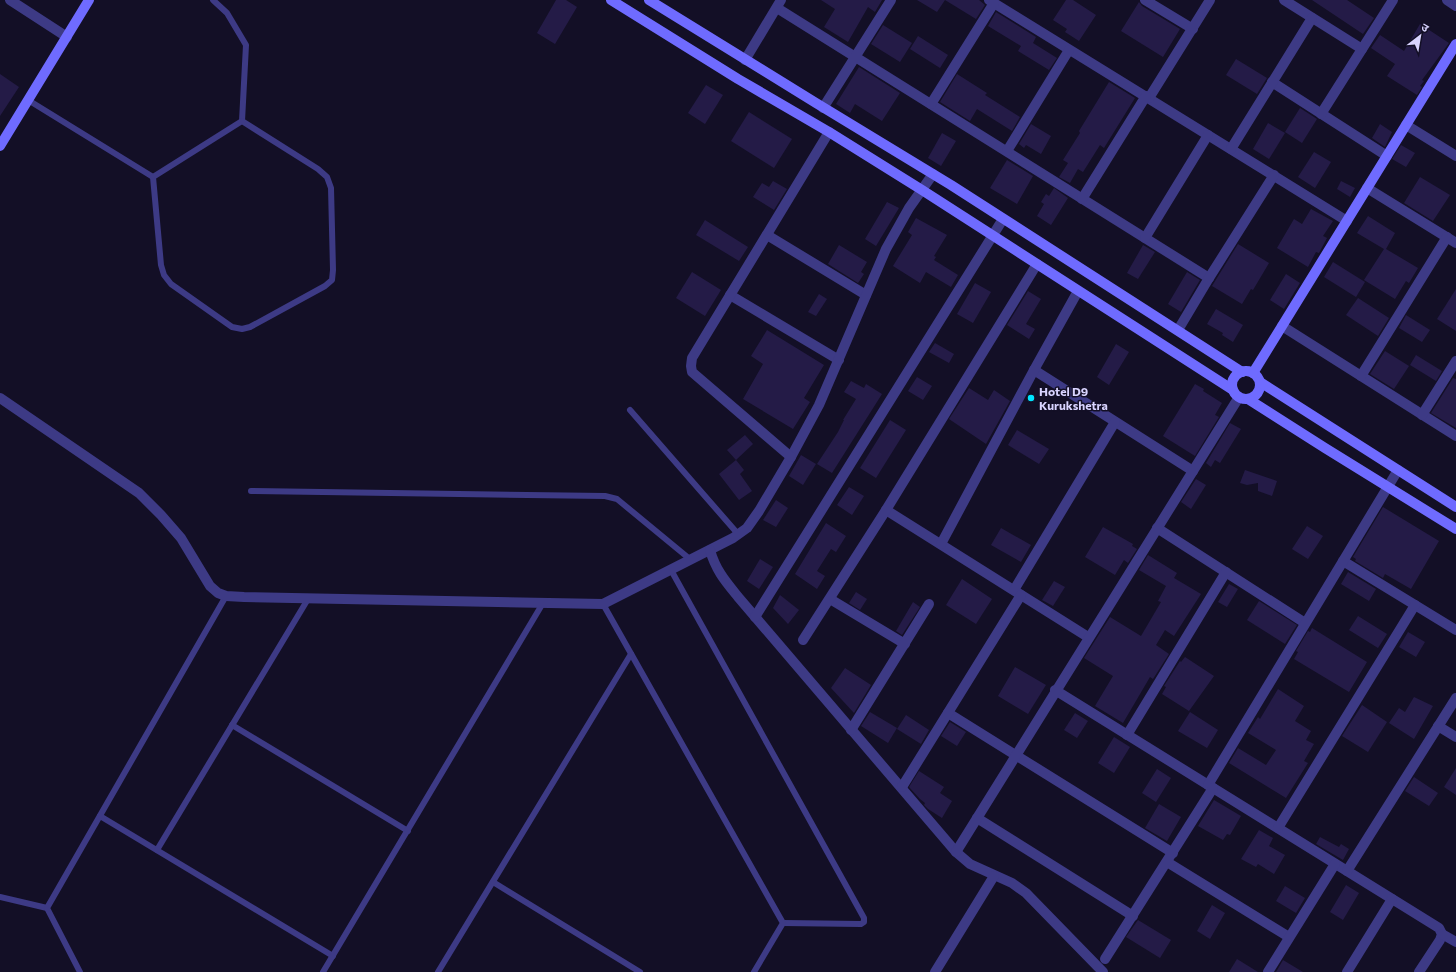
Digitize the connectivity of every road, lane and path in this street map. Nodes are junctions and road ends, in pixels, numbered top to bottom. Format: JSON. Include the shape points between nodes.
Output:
{"nodes":[{"id":1,"x":10,"y":0,"type":"edge"},
{"id":2,"x":89,"y":0,"type":"edge"},
{"id":3,"x":213,"y":0,"type":"edge"},
{"id":4,"x":611,"y":0,"type":"edge"},
{"id":5,"x":649,"y":0,"type":"edge"},
{"id":6,"x":891,"y":0,"type":"edge"},
{"id":7,"x":1145,"y":0,"type":"edge"},
{"id":8,"x":1210,"y":0,"type":"edge"},
{"id":9,"x":1284,"y":0,"type":"edge"},
{"id":10,"x":1394,"y":0,"type":"edge"},
{"id":11,"x":1447,"y":0,"type":"edge"},
{"id":12,"x":992,"y":2,"type":"edge"},
{"id":13,"x":779,"y":4,"type":"edge"},
{"id":14,"x":1456,"y":6,"type":"edge"},
{"id":15,"x":1312,"y":18,"type":"junction"},
{"id":16,"x":1193,"y":29,"type":"junction"},
{"id":17,"x":67,"y":37,"type":"junction"},
{"id":18,"x":1456,"y":44,"type":"edge"},
{"id":19,"x":1069,"y":50,"type":"junction"},
{"id":20,"x":1362,"y":50,"type":"junction"},
{"id":21,"x":855,"y":57,"type":"junction"},
{"id":22,"x":1452,"y":58,"type":"edge"},
{"id":23,"x":745,"y":60,"type":"junction"},
{"id":24,"x":1272,"y":82,"type":"junction"},
{"id":25,"x":1147,"y":97,"type":"junction"},
{"id":26,"x":28,"y":100,"type":"junction"},
{"id":27,"x":931,"y":104,"type":"junction"},
{"id":28,"x":823,"y":108,"type":"junction"},
{"id":29,"x":1322,"y":114,"type":"junction"},
{"id":30,"x":242,"y":122,"type":"junction"},
{"id":31,"x":1406,"y":125,"type":"junction"},
{"id":32,"x":829,"y":132,"type":"junction"},
{"id":33,"x":1208,"y":135,"type":"junction"},
{"id":34,"x":0,"y":146,"type":"edge"},
{"id":35,"x":1231,"y":149,"type":"junction"},
{"id":36,"x":1006,"y":151,"type":"junction"},
{"id":37,"x":1387,"y":156,"type":"junction"},
{"id":38,"x":1456,"y":156,"type":"edge"},
{"id":39,"x":933,"y":174,"type":"junction"},
{"id":40,"x":1274,"y":175,"type":"junction"},
{"id":41,"x":153,"y":177,"type":"junction"},
{"id":42,"x":1367,"y":188,"type":"junction"},
{"id":43,"x":922,"y":190,"type":"junction"},
{"id":44,"x":1082,"y":198,"type":"junction"},
{"id":45,"x":1003,"y":219,"type":"junction"},
{"id":46,"x":1347,"y":220,"type":"junction"},
{"id":47,"x":767,"y":234,"type":"junction"},
{"id":48,"x":993,"y":236,"type":"junction"},
{"id":49,"x":1145,"y":238,"type":"junction"},
{"id":50,"x":1452,"y":240,"type":"edge"},
{"id":51,"x":1037,"y":264,"type":"junction"},
{"id":52,"x":1209,"y":278,"type":"junction"},
{"id":53,"x":1078,"y":291,"type":"junction"},
{"id":54,"x":730,"y":295,"type":"junction"},
{"id":55,"x":866,"y":295,"type":"junction"},
{"id":56,"x":1282,"y":326,"type":"junction"},
{"id":57,"x":1178,"y":330,"type":"junction"},
{"id":58,"x":839,"y":360,"type":"junction"},
{"id":59,"x":1456,"y":361,"type":"edge"},
{"id":60,"x":1034,"y":370,"type":"junction"},
{"id":61,"x":1242,"y":372,"type":"junction"},
{"id":62,"x":1253,"y":373,"type":"junction"},
{"id":63,"x":1361,"y":376,"type":"junction"},
{"id":64,"x":1260,"y":382,"type":"junction"},
{"id":65,"x":1240,"y":395,"type":"junction"},
{"id":66,"x":0,"y":398,"type":"edge"},
{"id":67,"x":630,"y":410,"type":"dead end"},
{"id":68,"x":1422,"y":415,"type":"junction"},
{"id":69,"x":1115,"y":422,"type":"junction"},
{"id":70,"x":1456,"y":436,"type":"edge"},
{"id":71,"x":792,"y":457,"type":"junction"},
{"id":72,"x":1193,"y":470,"type":"junction"},
{"id":73,"x":1398,"y":470,"type":"junction"},
{"id":74,"x":1388,"y":487,"type":"junction"},
{"id":75,"x":252,"y":491,"type":"dead end"},
{"id":76,"x":1455,"y":503,"type":"edge"},
{"id":77,"x":886,"y":510,"type":"junction"},
{"id":78,"x":1157,"y":528,"type":"junction"},
{"id":79,"x":1456,"y":529,"type":"edge"},
{"id":80,"x":738,"y":534,"type":"junction"},
{"id":81,"x":941,"y":544,"type":"junction"},
{"id":82,"x":710,"y":550,"type":"junction"},
{"id":83,"x":691,"y":560,"type":"junction"},
{"id":84,"x":1343,"y":561,"type":"junction"},
{"id":85,"x":671,"y":570,"type":"junction"},
{"id":86,"x":1226,"y":572,"type":"junction"},
{"id":87,"x":1017,"y":592,"type":"junction"},
{"id":88,"x":226,"y":596,"type":"junction"},
{"id":89,"x":308,"y":599,"type":"junction"},
{"id":90,"x":830,"y":599,"type":"junction"},
{"id":91,"x":543,"y":603,"type":"junction"},
{"id":92,"x":603,"y":604,"type":"junction"},
{"id":93,"x":929,"y":604,"type":"dead end"},
{"id":94,"x":1415,"y":605,"type":"junction"},
{"id":95,"x":755,"y":616,"type":"junction"},
{"id":96,"x":1306,"y":623,"type":"junction"},
{"id":97,"x":1456,"y":630,"type":"edge"},
{"id":98,"x":1088,"y":637,"type":"junction"},
{"id":99,"x":803,"y":640,"type":"dead end"},
{"id":100,"x":905,"y":644,"type":"junction"},
{"id":101,"x":631,"y":654,"type":"junction"},
{"id":102,"x":1056,"y":690,"type":"junction"},
{"id":103,"x":1456,"y":698,"type":"edge"},
{"id":104,"x":948,"y":714,"type":"junction"},
{"id":105,"x":232,"y":725,"type":"junction"},
{"id":106,"x":1438,"y":726,"type":"junction"},
{"id":107,"x":852,"y":730,"type":"junction"},
{"id":108,"x":1127,"y":734,"type":"junction"},
{"id":109,"x":1456,"y":737,"type":"edge"},
{"id":110,"x":1016,"y":755,"type":"junction"},
{"id":111,"x":902,"y":787,"type":"junction"},
{"id":112,"x":1211,"y":787,"type":"junction"},
{"id":113,"x":100,"y":816,"type":"junction"},
{"id":114,"x":977,"y":818,"type":"junction"},
{"id":115,"x":1278,"y":828,"type":"junction"},
{"id":116,"x":408,"y":831,"type":"junction"},
{"id":117,"x":157,"y":850,"type":"junction"},
{"id":118,"x":956,"y":852,"type":"junction"},
{"id":119,"x":1173,"y":853,"type":"junction"},
{"id":120,"x":1167,"y":862,"type":"junction"},
{"id":121,"x":1335,"y":864,"type":"junction"},
{"id":122,"x":1347,"y":871,"type":"junction"},
{"id":123,"x":994,"y":876,"type":"junction"},
{"id":124,"x":493,"y":882,"type":"junction"},
{"id":125,"x":0,"y":897,"type":"edge"},
{"id":126,"x":1392,"y":899,"type":"junction"},
{"id":127,"x":46,"y":908,"type":"junction"},
{"id":128,"x":1133,"y":916,"type":"junction"},
{"id":129,"x":783,"y":923,"type":"junction"},
{"id":130,"x":1442,"y":934,"type":"junction"},
{"id":131,"x":1289,"y":937,"type":"junction"},
{"id":132,"x":1456,"y":942,"type":"edge"},
{"id":133,"x":333,"y":956,"type":"junction"},
{"id":134,"x":1105,"y":959,"type":"dead end"},
{"id":135,"x":80,"y":972,"type":"edge"},
{"id":136,"x":324,"y":972,"type":"edge"},
{"id":137,"x":438,"y":972,"type":"edge"},
{"id":138,"x":640,"y":972,"type":"edge"},
{"id":139,"x":754,"y":972,"type":"edge"},
{"id":140,"x":935,"y":972,"type":"edge"},
{"id":141,"x":1103,"y":972,"type":"edge"},
{"id":142,"x":1268,"y":972,"type":"edge"},
{"id":143,"x":1348,"y":972,"type":"edge"},
{"id":144,"x":1419,"y":972,"type":"edge"}],
"edges":[{"from":1,"to":17,"type":"street"},
{"from":2,"to":17,"type":"main road"},
{"from":3,"to":30,"type":"lane","via":[[227,13],[246,45]]},
{"from":4,"to":32,"type":"main road"},
{"from":5,"to":23,"type":"main road"},
{"from":6,"to":21,"type":"street"},
{"from":7,"to":16,"type":"street"},
{"from":8,"to":16,"type":"street"},
{"from":9,"to":15,"type":"street"},
{"from":10,"to":20,"type":"street"},
{"from":11,"to":14,"type":"street"},
{"from":12,"to":19,"type":"street"},
{"from":12,"to":27,"type":"street"},
{"from":13,"to":21,"type":"street"},
{"from":13,"to":23,"type":"street"},
{"from":15,"to":20,"type":"street"},
{"from":15,"to":24,"type":"street"},
{"from":16,"to":25,"type":"street"},
{"from":17,"to":26,"type":"main road"},
{"from":18,"to":22,"type":"main road"},
{"from":19,"to":25,"type":"street"},
{"from":19,"to":36,"type":"street"},
{"from":20,"to":29,"type":"street"},
{"from":21,"to":27,"type":"street"},
{"from":21,"to":28,"type":"street"},
{"from":22,"to":31,"type":"main road"},
{"from":23,"to":28,"type":"main road"},
{"from":24,"to":29,"type":"street"},
{"from":24,"to":35,"type":"street"},
{"from":25,"to":33,"type":"street"},
{"from":25,"to":44,"type":"street"},
{"from":26,"to":34,"type":"main road"},
{"from":26,"to":41,"type":"lane"},
{"from":27,"to":36,"type":"street"},
{"from":28,"to":39,"type":"main road"},
{"from":29,"to":37,"type":"street"},
{"from":30,"to":41,"type":"lane"},
{"from":30,"to":41,"type":"lane","via":[[327,177],[331,188],[333,270],[332,280],[325,286],[250,327],[232,327],[171,284],[164,275]]},
{"from":31,"to":37,"type":"main road"},
{"from":31,"to":38,"type":"street"},
{"from":32,"to":43,"type":"main road"},
{"from":32,"to":47,"type":"street"},
{"from":33,"to":35,"type":"street"},
{"from":33,"to":49,"type":"street"},
{"from":35,"to":40,"type":"street"},
{"from":36,"to":44,"type":"street"},
{"from":37,"to":42,"type":"main road"},
{"from":39,"to":43,"type":"street"},
{"from":39,"to":45,"type":"main road"},
{"from":40,"to":46,"type":"street"},
{"from":40,"to":52,"type":"street"},
{"from":42,"to":46,"type":"main road"},
{"from":42,"to":50,"type":"street"},
{"from":43,"to":48,"type":"main road"},
{"from":43,"to":55,"type":"street","via":[[886,249]]},
{"from":44,"to":49,"type":"street"},
{"from":45,"to":48,"type":"street"},
{"from":45,"to":57,"type":"main road"},
{"from":46,"to":56,"type":"main road"},
{"from":47,"to":54,"type":"street"},
{"from":47,"to":55,"type":"street"},
{"from":48,"to":51,"type":"main road"},
{"from":48,"to":95,"type":"street"},
{"from":49,"to":52,"type":"street"},
{"from":50,"to":63,"type":"street"},
{"from":51,"to":53,"type":"main road"},
{"from":51,"to":77,"type":"street"},
{"from":52,"to":57,"type":"street"},
{"from":53,"to":60,"type":"street"},
{"from":53,"to":65,"type":"main road"},
{"from":54,"to":58,"type":"street"},
{"from":54,"to":71,"type":"street","via":[[692,358],[692,372]]},
{"from":55,"to":58,"type":"street"},
{"from":56,"to":62,"type":"main road"},
{"from":56,"to":63,"type":"street"},
{"from":57,"to":61,"type":"main road"},
{"from":58,"to":71,"type":"street"},
{"from":59,"to":68,"type":"street"},
{"from":60,"to":69,"type":"street"},
{"from":60,"to":81,"type":"street"},
{"from":61,"to":62,"type":"main road"},
{"from":61,"to":65,"type":"main road","via":[[1232,383]]},
{"from":62,"to":64,"type":"main road"},
{"from":63,"to":68,"type":"street"},
{"from":64,"to":65,"type":"main road","via":[[1258,392],[1254,396]]},
{"from":64,"to":73,"type":"main road"},
{"from":65,"to":72,"type":"street"},
{"from":65,"to":74,"type":"main road"},
{"from":66,"to":88,"type":"street","via":[[139,493],[181,538],[210,586]]},
{"from":67,"to":80,"type":"lane"},
{"from":68,"to":70,"type":"street"},
{"from":69,"to":72,"type":"street"},
{"from":69,"to":87,"type":"street"},
{"from":71,"to":80,"type":"street","via":[[760,511]]},
{"from":72,"to":78,"type":"street"},
{"from":73,"to":74,"type":"street"},
{"from":73,"to":76,"type":"main road"},
{"from":74,"to":79,"type":"main road"},
{"from":74,"to":84,"type":"street"},
{"from":75,"to":83,"type":"lane","via":[[605,496],[617,499]]},
{"from":77,"to":81,"type":"street"},
{"from":77,"to":90,"type":"street"},
{"from":78,"to":86,"type":"street"},
{"from":78,"to":98,"type":"street"},
{"from":80,"to":82,"type":"street"},
{"from":81,"to":87,"type":"street"},
{"from":82,"to":83,"type":"street"},
{"from":82,"to":95,"type":"street","via":[[719,573]]},
{"from":83,"to":85,"type":"street"},
{"from":84,"to":94,"type":"street"},
{"from":84,"to":96,"type":"street"},
{"from":85,"to":92,"type":"street"},
{"from":85,"to":129,"type":"lane","via":[[864,918],[861,924]]},
{"from":86,"to":96,"type":"street"},
{"from":86,"to":108,"type":"street"},
{"from":87,"to":98,"type":"street"},
{"from":87,"to":104,"type":"street"},
{"from":88,"to":89,"type":"street"},
{"from":88,"to":113,"type":"lane"},
{"from":89,"to":91,"type":"street"},
{"from":89,"to":105,"type":"lane"},
{"from":90,"to":99,"type":"street"},
{"from":90,"to":100,"type":"street"},
{"from":91,"to":92,"type":"street"},
{"from":91,"to":116,"type":"lane"},
{"from":92,"to":101,"type":"lane"},
{"from":93,"to":100,"type":"street"},
{"from":94,"to":97,"type":"street"},
{"from":94,"to":115,"type":"street"},
{"from":95,"to":107,"type":"street"},
{"from":96,"to":112,"type":"street"},
{"from":98,"to":102,"type":"street"},
{"from":100,"to":107,"type":"street"},
{"from":101,"to":124,"type":"lane"},
{"from":101,"to":129,"type":"lane"},
{"from":102,"to":108,"type":"street"},
{"from":102,"to":110,"type":"street"},
{"from":103,"to":106,"type":"street"},
{"from":104,"to":110,"type":"street"},
{"from":104,"to":111,"type":"street"},
{"from":105,"to":116,"type":"lane"},
{"from":105,"to":117,"type":"lane"},
{"from":106,"to":109,"type":"street"},
{"from":106,"to":122,"type":"street"},
{"from":107,"to":111,"type":"street"},
{"from":108,"to":112,"type":"street"},
{"from":110,"to":114,"type":"street"},
{"from":110,"to":119,"type":"street"},
{"from":111,"to":118,"type":"street"},
{"from":112,"to":115,"type":"street"},
{"from":112,"to":119,"type":"street"},
{"from":113,"to":117,"type":"lane"},
{"from":113,"to":127,"type":"lane"},
{"from":114,"to":118,"type":"street"},
{"from":114,"to":128,"type":"street"},
{"from":115,"to":121,"type":"street"},
{"from":116,"to":133,"type":"lane"},
{"from":117,"to":133,"type":"lane"},
{"from":118,"to":123,"type":"street","via":[[970,864]]},
{"from":119,"to":120,"type":"street"},
{"from":120,"to":128,"type":"street"},
{"from":120,"to":131,"type":"street"},
{"from":121,"to":122,"type":"street"},
{"from":121,"to":131,"type":"street"},
{"from":122,"to":126,"type":"street"},
{"from":123,"to":140,"type":"street"},
{"from":123,"to":141,"type":"street","via":[[1026,893]]},
{"from":124,"to":137,"type":"lane"},
{"from":124,"to":138,"type":"lane"},
{"from":125,"to":127,"type":"lane"},
{"from":126,"to":130,"type":"street","via":[[1439,928]]},
{"from":126,"to":143,"type":"street"},
{"from":127,"to":135,"type":"lane"},
{"from":128,"to":134,"type":"street"},
{"from":129,"to":139,"type":"lane"},
{"from":130,"to":132,"type":"street"},
{"from":130,"to":144,"type":"street"},
{"from":131,"to":142,"type":"street"},
{"from":133,"to":136,"type":"lane"}]}
